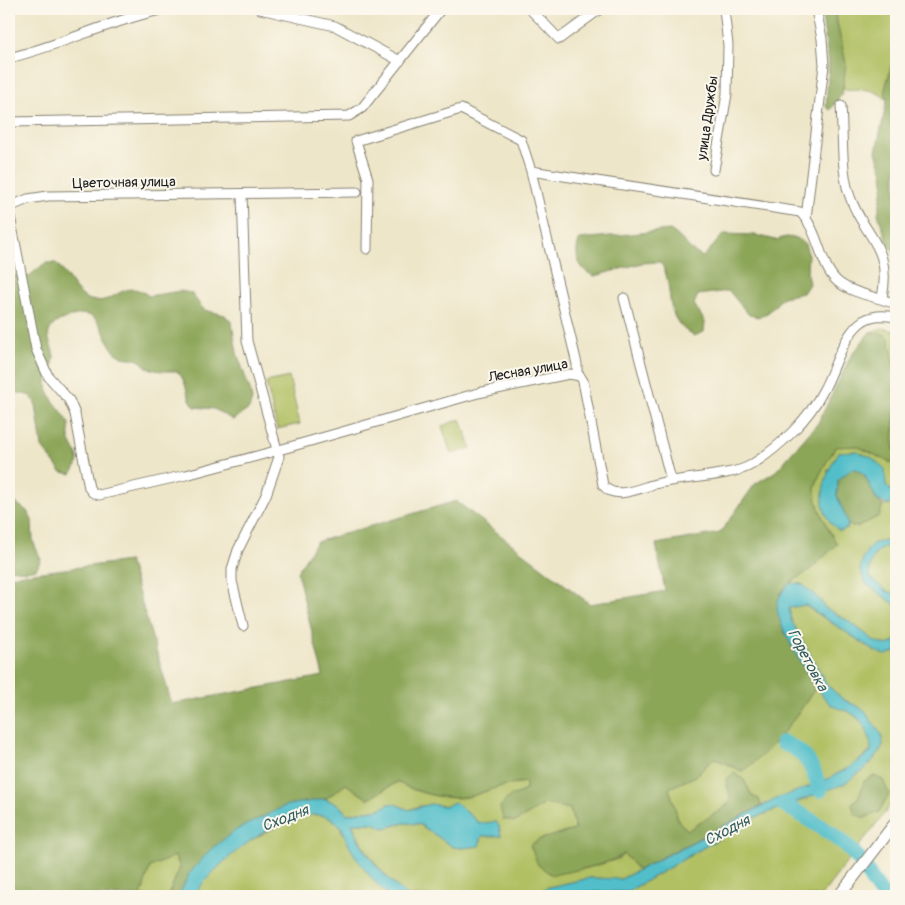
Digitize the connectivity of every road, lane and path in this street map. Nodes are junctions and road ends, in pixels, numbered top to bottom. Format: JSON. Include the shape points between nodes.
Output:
{"nodes":[{"id":1,"x":164,"y":9,"type":"edge"},
{"id":2,"x":260,"y":9,"type":"edge"},
{"id":3,"x":441,"y":9,"type":"edge"},
{"id":4,"x":530,"y":9,"type":"edge"},
{"id":5,"x":600,"y":9,"type":"edge"},
{"id":6,"x":724,"y":9,"type":"edge"},
{"id":7,"x":816,"y":9,"type":"edge"},
{"id":8,"x":9,"y":58,"type":"edge"},
{"id":9,"x":400,"y":61,"type":"junction"},
{"id":10,"x":841,"y":106,"type":"dead end"},
{"id":11,"x":9,"y":122,"type":"edge"},
{"id":12,"x":714,"y":170,"type":"dead end"},
{"id":13,"x":531,"y":171,"type":"junction"},
{"id":14,"x":357,"y":192,"type":"dead end"},
{"id":15,"x":242,"y":194,"type":"junction"},
{"id":16,"x":9,"y":209,"type":"edge"},
{"id":17,"x":806,"y":218,"type":"junction"},
{"id":18,"x":367,"y":249,"type":"dead end"},
{"id":19,"x":624,"y":298,"type":"dead end"},
{"id":20,"x":882,"y":298,"type":"junction"},
{"id":21,"x":896,"y":304,"type":"edge"},
{"id":22,"x":896,"y":317,"type":"edge"},
{"id":23,"x":577,"y":375,"type":"junction"},
{"id":24,"x":279,"y":450,"type":"junction"},
{"id":25,"x":671,"y":480,"type":"junction"},
{"id":26,"x":243,"y":626,"type":"dead end"},
{"id":27,"x":896,"y":822,"type":"edge"},
{"id":28,"x":839,"y":896,"type":"edge"}],
"edges":[{"from":1,"to":8,"type":"street"},
{"from":2,"to":9,"type":"street","via":[[335,26]]},
{"from":3,"to":9,"type":"street"},
{"from":4,"to":5,"type":"street","via":[[559,39]]},
{"from":6,"to":12,"type":"street","name":"улица Дружбы","via":[[728,45],[727,94]]},
{"from":7,"to":17,"type":"street","via":[[824,65]]},
{"from":9,"to":11,"type":"street","via":[[362,108],[349,116]]},
{"from":10,"to":20,"type":"street","via":[[848,189],[860,219],[881,249]]},
{"from":13,"to":17,"type":"street","via":[[791,210]]},
{"from":13,"to":18,"type":"street","via":[[521,140],[461,109],[356,141],[368,179]]},
{"from":13,"to":23,"type":"street"},
{"from":14,"to":15,"type":"street","name":"Цветочная улица"},
{"from":15,"to":16,"type":"street","name":"Цветочная улица","via":[[48,196],[28,199]]},
{"from":15,"to":24,"type":"street","via":[[247,341]]},
{"from":16,"to":24,"type":"street","name":"Лесная улица","via":[[36,350],[48,376],[69,400],[75,414],[92,492],[99,495]]},
{"from":17,"to":20,"type":"street","via":[[833,277],[853,290]]},
{"from":19,"to":25,"type":"street"},
{"from":20,"to":21,"type":"street"},
{"from":22,"to":25,"type":"street","name":"Лесная улица","via":[[878,315],[860,322],[812,408],[800,424],[765,455],[740,470]]},
{"from":23,"to":24,"type":"street","name":"Лесная улица","via":[[478,393]]},
{"from":23,"to":25,"type":"street","name":"Лесная улица","via":[[583,382],[603,485],[618,493]]},
{"from":24,"to":26,"type":"street","via":[[277,467],[266,495],[232,569]]},
{"from":27,"to":28,"type":"main road"}]}
